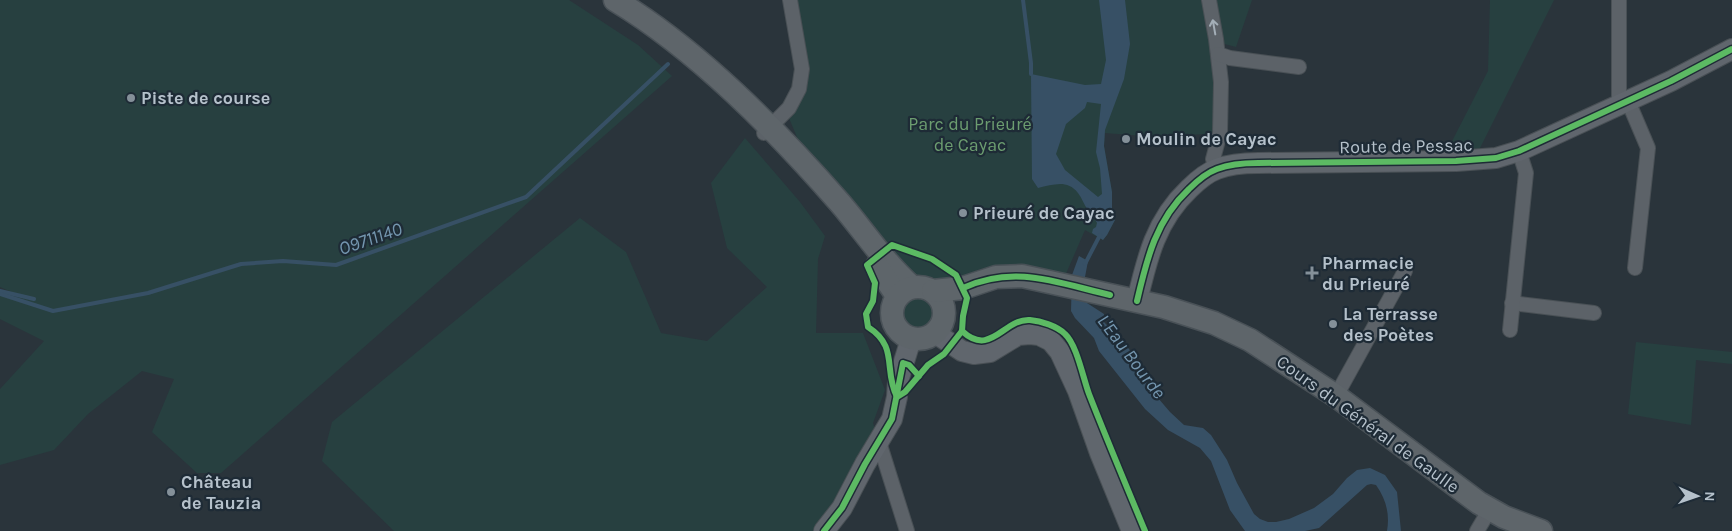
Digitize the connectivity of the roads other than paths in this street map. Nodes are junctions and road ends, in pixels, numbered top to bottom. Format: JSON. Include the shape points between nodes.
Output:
{"nodes":[{"id":1,"x":610,"y":0,"type":"edge"},
{"id":2,"x":614,"y":0,"type":"edge"},
{"id":3,"x":790,"y":0,"type":"edge"},
{"id":4,"x":1209,"y":0,"type":"edge"},
{"id":5,"x":1619,"y":0,"type":"edge"},
{"id":6,"x":1732,"y":49,"type":"edge"},
{"id":7,"x":1218,"y":54,"type":"junction"},
{"id":8,"x":1299,"y":67,"type":"dead end"},
{"id":9,"x":1623,"y":103,"type":"junction"},
{"id":10,"x":766,"y":131,"type":"junction"},
{"id":11,"x":1519,"y":151,"type":"junction"},
{"id":12,"x":1216,"y":170,"type":"junction"},
{"id":13,"x":1635,"y":268,"type":"dead end"},
{"id":14,"x":1404,"y":272,"type":"dead end"},
{"id":15,"x":922,"y":296,"type":"junction"},
{"id":16,"x":1138,"y":301,"type":"junction"},
{"id":17,"x":1512,"y":303,"type":"junction"},
{"id":18,"x":1594,"y":313,"type":"dead end"},
{"id":19,"x":1510,"y":330,"type":"dead end"},
{"id":20,"x":935,"y":333,"type":"junction"},
{"id":21,"x":911,"y":339,"type":"junction"},
{"id":22,"x":1336,"y":396,"type":"junction"},
{"id":23,"x":879,"y":442,"type":"junction"},
{"id":24,"x":1490,"y":509,"type":"junction"},
{"id":25,"x":824,"y":531,"type":"edge"},
{"id":26,"x":907,"y":531,"type":"edge"},
{"id":27,"x":1132,"y":531,"type":"edge"},
{"id":28,"x":1477,"y":531,"type":"edge"},
{"id":29,"x":1541,"y":531,"type":"edge"}],
"edges":[{"from":1,"to":10,"type":"main road"},
{"from":2,"to":10,"type":"main road","via":[[647,20],[702,65]]},
{"from":3,"to":10,"type":"street","via":[[802,69],[799,89],[788,108]]},
{"from":7,"to":4,"type":"street","one_way":true},
{"from":5,"to":9,"type":"street"},
{"from":6,"to":9,"type":"street","name":"Route de Pessac"},
{"from":7,"to":8,"type":"street"},
{"from":7,"to":12,"type":"street","via":[[1221,82],[1220,132],[1213,159]]},
{"from":9,"to":11,"type":"street","name":"Route de Pessac"},
{"from":9,"to":13,"type":"street","via":[[1648,148]]},
{"from":10,"to":15,"type":"main road","via":[[840,204],[899,275]]},
{"from":11,"to":12,"type":"street","name":"Route de Pessac","via":[[1496,158],[1456,161],[1258,163]]},
{"from":11,"to":17,"type":"street","via":[[1526,173]]},
{"from":12,"to":16,"type":"street","name":"Route de Pessac","via":[[1191,186],[1170,208],[1151,246]]},
{"from":14,"to":22,"type":"street"},
{"from":15,"to":16,"type":"main road","name":"Cours du Général de Gaulle","via":[[984,280],[1022,276]]},
{"from":15,"to":20,"type":"main road","via":[[943,322]]},
{"from":15,"to":21,"type":"main road","via":[[891,311],[899,331]]},
{"from":16,"to":22,"type":"main road","name":"Cours du Général de Gaulle","via":[[1194,316],[1234,332]]},
{"from":17,"to":18,"type":"street"},
{"from":17,"to":19,"type":"street"},
{"from":20,"to":21,"type":"main road","via":[[924,339]]},
{"from":20,"to":27,"type":"street","via":[[962,352],[974,354],[990,352],[1018,335],[1039,335],[1051,341],[1060,352],[1078,391]]},
{"from":21,"to":23,"type":"street","via":[[898,380],[895,409]]},
{"from":22,"to":24,"type":"main road","name":"Cours du Général de Gaulle","via":[[1468,496]]},
{"from":23,"to":25,"type":"street","via":[[842,508]]},
{"from":23,"to":26,"type":"street"},
{"from":24,"to":28,"type":"street"},
{"from":24,"to":29,"type":"main road","name":"Cours du Général de Gaulle"}]}
